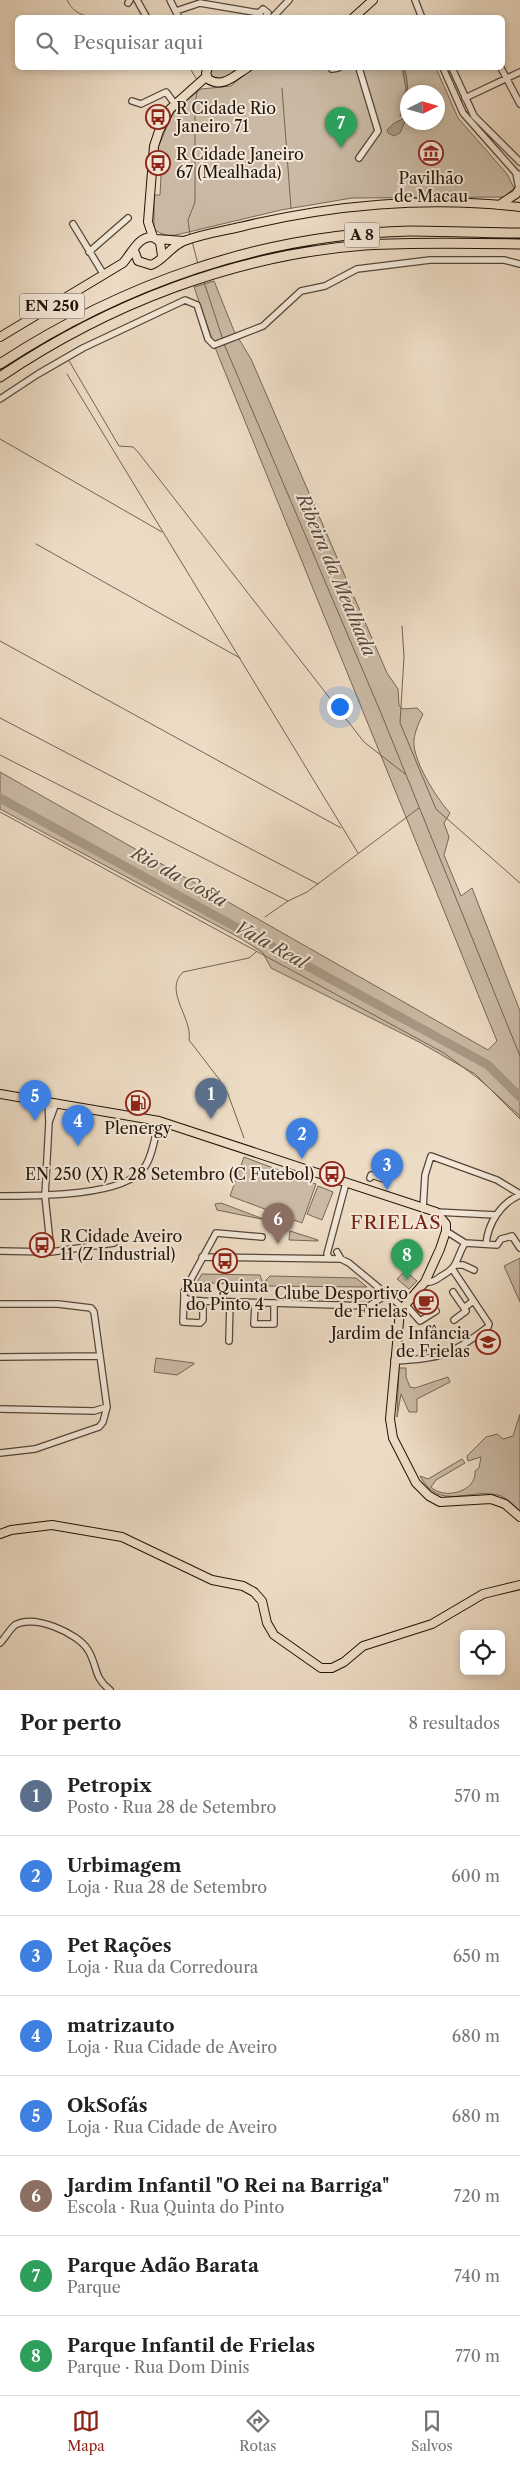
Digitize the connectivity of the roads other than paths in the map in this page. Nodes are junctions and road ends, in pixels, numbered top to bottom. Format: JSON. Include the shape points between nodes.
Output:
{"nodes":[{"id":1,"x":137,"y":0,"type":"edge"},
{"id":2,"x":170,"y":0,"type":"edge"},
{"id":3,"x":373,"y":0,"type":"edge"},
{"id":4,"x":415,"y":0,"type":"edge"},
{"id":5,"x":288,"y":1,"type":"edge"},
{"id":6,"x":177,"y":14,"type":"edge"},
{"id":7,"x":145,"y":15,"type":"edge"},
{"id":8,"x":257,"y":15,"type":"edge"},
{"id":9,"x":275,"y":15,"type":"edge"},
{"id":10,"x":356,"y":15,"type":"edge"},
{"id":11,"x":421,"y":15,"type":"edge"},
{"id":12,"x":360,"y":70,"type":"edge"},
{"id":13,"x":444,"y":70,"type":"edge"},
{"id":14,"x":453,"y":70,"type":"edge"},
{"id":15,"x":502,"y":70,"type":"edge"},
{"id":16,"x":237,"y":71,"type":"edge"},
{"id":17,"x":208,"y":72,"type":"edge"},
{"id":18,"x":520,"y":72,"type":"edge"},
{"id":19,"x":506,"y":78,"type":"junction"},
{"id":20,"x":465,"y":98,"type":"junction"},
{"id":21,"x":132,"y":101,"type":"dead end"},
{"id":22,"x":175,"y":104,"type":"junction"},
{"id":23,"x":520,"y":104,"type":"edge"},
{"id":24,"x":359,"y":158,"type":"dead end"},
{"id":25,"x":520,"y":162,"type":"edge"},
{"id":26,"x":518,"y":174,"type":"edge"},
{"id":27,"x":518,"y":190,"type":"edge"},
{"id":28,"x":499,"y":205,"type":"junction"},
{"id":29,"x":520,"y":206,"type":"edge"},
{"id":30,"x":128,"y":218,"type":"dead end"},
{"id":31,"x":148,"y":222,"type":"junction"},
{"id":32,"x":73,"y":224,"type":"dead end"},
{"id":33,"x":520,"y":233,"type":"edge"},
{"id":34,"x":154,"y":238,"type":"junction"},
{"id":35,"x":140,"y":241,"type":"junction"},
{"id":36,"x":184,"y":241,"type":"junction"},
{"id":37,"x":520,"y":244,"type":"edge"},
{"id":38,"x":134,"y":250,"type":"junction"},
{"id":39,"x":89,"y":252,"type":"junction"},
{"id":40,"x":162,"y":256,"type":"junction"},
{"id":41,"x":138,"y":260,"type":"junction"},
{"id":42,"x":123,"y":263,"type":"junction"},
{"id":43,"x":520,"y":264,"type":"edge"},
{"id":44,"x":104,"y":275,"type":"junction"},
{"id":45,"x":0,"y":337,"type":"edge"},
{"id":46,"x":0,"y":364,"type":"edge"},
{"id":47,"x":0,"y":377,"type":"edge"},
{"id":48,"x":0,"y":399,"type":"edge"},
{"id":49,"x":0,"y":1094,"type":"edge"},
{"id":50,"x":52,"y":1103,"type":"junction"},
{"id":51,"x":159,"y":1121,"type":"junction"},
{"id":52,"x":370,"y":1178,"type":"dead end"},
{"id":53,"x":384,"y":1178,"type":"dead end"},
{"id":54,"x":346,"y":1183,"type":"junction"},
{"id":55,"x":520,"y":1194,"type":"edge"},
{"id":56,"x":0,"y":1196,"type":"edge"},
{"id":57,"x":45,"y":1196,"type":"junction"},
{"id":58,"x":423,"y":1209,"type":"junction"},
{"id":59,"x":436,"y":1212,"type":"junction"},
{"id":60,"x":496,"y":1215,"type":"junction"},
{"id":61,"x":446,"y":1231,"type":"junction"},
{"id":62,"x":262,"y":1237,"type":"dead end"},
{"id":63,"x":114,"y":1243,"type":"dead end"},
{"id":64,"x":330,"y":1243,"type":"junction"},
{"id":65,"x":465,"y":1243,"type":"junction"},
{"id":66,"x":486,"y":1244,"type":"junction"},
{"id":67,"x":520,"y":1248,"type":"edge"},
{"id":68,"x":0,"y":1251,"type":"edge"},
{"id":69,"x":335,"y":1251,"type":"junction"},
{"id":70,"x":51,"y":1252,"type":"junction"},
{"id":71,"x":328,"y":1256,"type":"junction"},
{"id":72,"x":202,"y":1257,"type":"junction"},
{"id":73,"x":341,"y":1259,"type":"junction"},
{"id":74,"x":454,"y":1267,"type":"junction"},
{"id":75,"x":474,"y":1270,"type":"dead end"},
{"id":76,"x":425,"y":1282,"type":"junction"},
{"id":77,"x":453,"y":1292,"type":"dead end"},
{"id":78,"x":386,"y":1295,"type":"junction"},
{"id":79,"x":184,"y":1296,"type":"junction"},
{"id":80,"x":474,"y":1301,"type":"junction"},
{"id":81,"x":203,"y":1302,"type":"junction"},
{"id":82,"x":230,"y":1302,"type":"junction"},
{"id":83,"x":255,"y":1303,"type":"junction"},
{"id":84,"x":274,"y":1303,"type":"junction"},
{"id":85,"x":0,"y":1304,"type":"edge"},
{"id":86,"x":404,"y":1306,"type":"junction"},
{"id":87,"x":464,"y":1308,"type":"junction"},
{"id":88,"x":436,"y":1311,"type":"dead end"},
{"id":89,"x":454,"y":1320,"type":"dead end"},
{"id":90,"x":229,"y":1341,"type":"dead end"},
{"id":91,"x":100,"y":1356,"type":"junction"},
{"id":92,"x":0,"y":1357,"type":"edge"},
{"id":93,"x":394,"y":1361,"type":"junction"},
{"id":94,"x":107,"y":1407,"type":"junction"},
{"id":95,"x":0,"y":1409,"type":"edge"},
{"id":96,"x":0,"y":1453,"type":"edge"},
{"id":97,"x":520,"y":1517,"type":"edge"},
{"id":98,"x":0,"y":1534,"type":"edge"},
{"id":99,"x":520,"y":1585,"type":"edge"},
{"id":100,"x":0,"y":1643,"type":"edge"},
{"id":101,"x":110,"y":1690,"type":"edge"}],
"edges":[{"from":1,"to":7,"type":"street"},
{"from":2,"to":6,"type":"street"},
{"from":3,"to":10,"type":"main road"},
{"from":4,"to":11,"type":"street"},
{"from":5,"to":9,"type":"street"},
{"from":6,"to":8,"type":"street","via":[[200,3]]},
{"from":12,"to":24,"type":"street","via":[[378,131]]},
{"from":13,"to":26,"type":"street","via":[[463,113]]},
{"from":14,"to":20,"type":"street"},
{"from":15,"to":19,"type":"street"},
{"from":16,"to":17,"type":"main road","via":[[222,82]]},
{"from":17,"to":22,"type":"main road"},
{"from":18,"to":19,"type":"street"},
{"from":19,"to":20,"type":"street"},
{"from":19,"to":23,"type":"street"},
{"from":20,"to":25,"type":"street","via":[[474,116]]},
{"from":21,"to":22,"type":"street","via":[[141,104],[166,92]]},
{"from":22,"to":31,"type":"main road","via":[[165,117],[154,146]]},
{"from":26,"to":27,"type":"street"},
{"from":27,"to":28,"type":"main road"},
{"from":27,"to":29,"type":"main road"},
{"from":28,"to":29,"type":"main road"},
{"from":28,"to":36,"type":"main road","via":[[337,209],[274,219]]},
{"from":30,"to":39,"type":"street"},
{"from":31,"to":34,"type":"main road"},
{"from":31,"to":35,"type":"main road"},
{"from":32,"to":39,"type":"street"},
{"from":33,"to":46,"type":"highway","number":"A 8","via":[[409,231],[358,235],[267,249],[207,264],[101,306],[35,341]]},
{"from":34,"to":35,"type":"main road"},
{"from":34,"to":36,"type":"main road"},
{"from":34,"to":40,"type":"main road","via":[[162,247]]},
{"from":35,"to":38,"type":"main road"},
{"from":36,"to":40,"type":"main road"},
{"from":37,"to":47,"type":"highway","number":"A 8","via":[[364,245],[260,262],[191,281],[99,319]]},
{"from":38,"to":41,"type":"main road"},
{"from":38,"to":42,"type":"main road"},
{"from":39,"to":44,"type":"street"},
{"from":40,"to":41,"type":"main road","via":[[151,265]]},
{"from":41,"to":42,"type":"main road"},
{"from":42,"to":44,"type":"main road","number":"EN 250"},
{"from":43,"to":48,"type":"street","via":[[504,260],[430,260],[356,269],[325,286],[301,291],[263,326],[218,344],[210,344],[197,305],[185,300],[83,348]]},
{"from":44,"to":45,"type":"main road","number":"EN 250"},
{"from":49,"to":50,"type":"main road"},
{"from":50,"to":51,"type":"main road"},
{"from":50,"to":57,"type":"street"},
{"from":51,"to":54,"type":"main road"},
{"from":51,"to":57,"type":"street","via":[[144,1168],[132,1179],[120,1185]]},
{"from":52,"to":53,"type":"street","via":[[371,1175]]},
{"from":54,"to":58,"type":"main road"},
{"from":54,"to":64,"type":"street"},
{"from":55,"to":58,"type":"street","via":[[497,1180],[431,1156],[425,1175]]},
{"from":55,"to":60,"type":"street","via":[[502,1206]]},
{"from":56,"to":57,"type":"street"},
{"from":57,"to":70,"type":"street"},
{"from":58,"to":59,"type":"main road"},
{"from":59,"to":60,"type":"street"},
{"from":59,"to":61,"type":"main road","via":[[446,1224]]},
{"from":60,"to":66,"type":"street"},
{"from":61,"to":65,"type":"street"},
{"from":61,"to":76,"type":"main road"},
{"from":62,"to":72,"type":"street","via":[[216,1233]]},
{"from":63,"to":70,"type":"street"},
{"from":64,"to":69,"type":"street"},
{"from":64,"to":71,"type":"street"},
{"from":65,"to":66,"type":"street"},
{"from":65,"to":74,"type":"street"},
{"from":66,"to":67,"type":"street","via":[[497,1245],[502,1239],[512,1236]]},
{"from":68,"to":70,"type":"street"},
{"from":69,"to":71,"type":"street"},
{"from":69,"to":71,"type":"street"},
{"from":69,"to":73,"type":"street"},
{"from":71,"to":72,"type":"street"},
{"from":71,"to":73,"type":"street"},
{"from":72,"to":79,"type":"street"},
{"from":73,"to":78,"type":"street"},
{"from":74,"to":75,"type":"street"},
{"from":74,"to":76,"type":"street","via":[[432,1282]]},
{"from":74,"to":80,"type":"street"},
{"from":76,"to":86,"type":"main road"},
{"from":77,"to":87,"type":"street"},
{"from":78,"to":84,"type":"street","via":[[370,1306]]},
{"from":78,"to":86,"type":"street"},
{"from":79,"to":81,"type":"street"},
{"from":79,"to":81,"type":"street","via":[[183,1322],[203,1320]]},
{"from":80,"to":87,"type":"street"},
{"from":80,"to":93,"type":"street","via":[[488,1327],[453,1352],[436,1358]]},
{"from":81,"to":82,"type":"street"},
{"from":82,"to":83,"type":"street"},
{"from":82,"to":90,"type":"street"},
{"from":83,"to":84,"type":"street"},
{"from":83,"to":84,"type":"street","via":[[254,1324],[274,1324]]},
{"from":85,"to":91,"type":"street","via":[[58,1304],[91,1308]]},
{"from":86,"to":88,"type":"street","via":[[420,1321]]},
{"from":86,"to":93,"type":"main road"},
{"from":87,"to":89,"type":"street","via":[[466,1311]]},
{"from":91,"to":92,"type":"street"},
{"from":91,"to":94,"type":"street"},
{"from":93,"to":97,"type":"main road","via":[[390,1419],[393,1438],[416,1482],[440,1502],[491,1499],[505,1504]]},
{"from":94,"to":95,"type":"street","via":[[94,1411]]},
{"from":94,"to":96,"type":"street","via":[[99,1427],[35,1449]]},
{"from":98,"to":99,"type":"main road","via":[[52,1524],[122,1537],[212,1580],[243,1586],[262,1601],[267,1623],[274,1635],[321,1668],[332,1668],[363,1646],[432,1624],[483,1594]]},
{"from":100,"to":101,"type":"street","via":[[16,1625],[26,1622],[53,1625],[74,1636],[88,1649],[96,1676]]}]}
